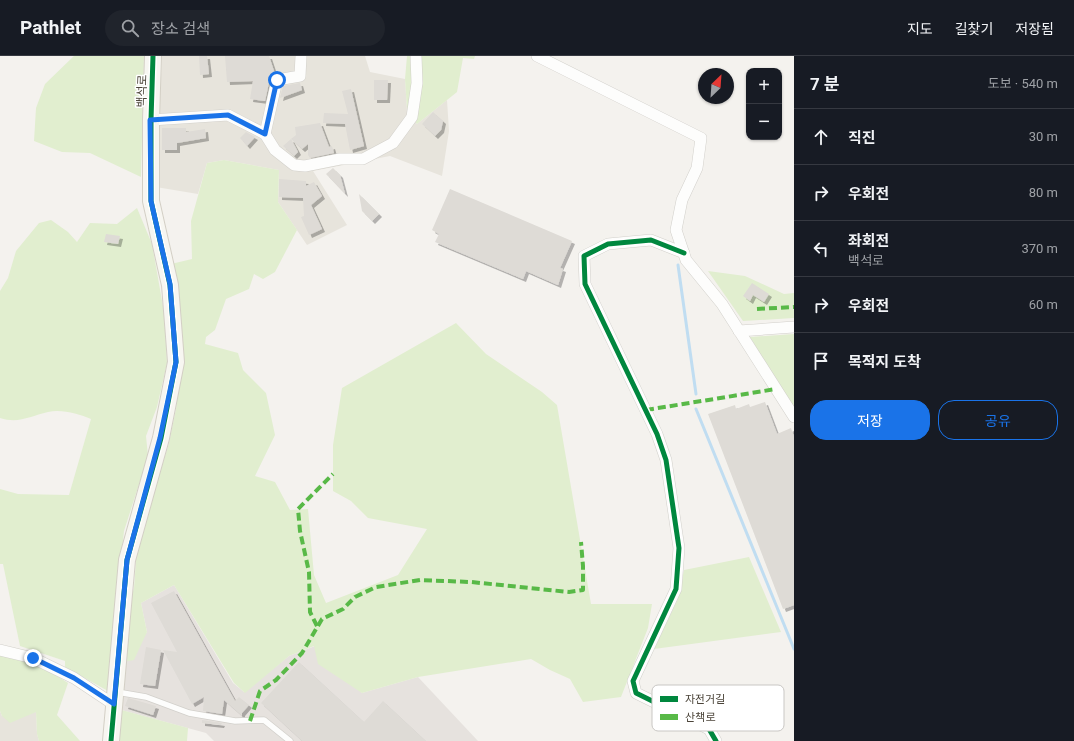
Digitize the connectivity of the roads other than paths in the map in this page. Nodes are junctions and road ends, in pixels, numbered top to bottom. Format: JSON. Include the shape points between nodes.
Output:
{"nodes":[{"id":1,"x":153,"y":56,"type":"edge"},
{"id":2,"x":301,"y":56,"type":"edge"},
{"id":3,"x":416,"y":56,"type":"edge"},
{"id":4,"x":537,"y":56,"type":"edge"},
{"id":5,"x":150,"y":120,"type":"junction"},
{"id":6,"x":265,"y":134,"type":"junction"},
{"id":7,"x":684,"y":253,"type":"junction"},
{"id":8,"x":794,"y":327,"type":"edge"},
{"id":9,"x":739,"y":331,"type":"junction"},
{"id":10,"x":794,"y":417,"type":"edge"},
{"id":11,"x":0,"y":650,"type":"edge"},
{"id":12,"x":114,"y":698,"type":"junction"},
{"id":13,"x":652,"y":701,"type":"edge"},
{"id":14,"x":711,"y":731,"type":"edge"},
{"id":15,"x":111,"y":741,"type":"edge"},
{"id":16,"x":290,"y":741,"type":"edge"},
{"id":17,"x":716,"y":741,"type":"edge"}],
"edges":[{"from":1,"to":5,"type":"street","name":"백석로"},
{"from":2,"to":6,"type":"street","via":[[300,76],[277,80]]},
{"from":3,"to":6,"type":"street","via":[[417,83],[412,117],[393,143],[363,159],[294,165],[275,150]]},
{"from":4,"to":7,"type":"street","via":[[701,138],[697,168],[682,200],[676,230]]},
{"from":5,"to":6,"type":"street","via":[[228,115]]},
{"from":5,"to":12,"type":"street","name":"백석로","via":[[151,201],[170,284],[176,362],[160,438],[127,560]]},
{"from":7,"to":9,"type":"street","via":[[686,260],[722,304]]},
{"from":7,"to":13,"type":"street","via":[[651,240],[608,244],[584,256],[585,284],[623,361],[664,454],[679,548],[676,589],[633,680],[636,693]]},
{"from":8,"to":9,"type":"street"},
{"from":9,"to":10,"type":"street"},
{"from":11,"to":12,"type":"street","via":[[33,658]]},
{"from":12,"to":15,"type":"street","name":"백석로"},
{"from":12,"to":16,"type":"lane","via":[[146,697],[189,713],[235,721],[264,720]]},
{"from":14,"to":17,"type":"street"}]}
